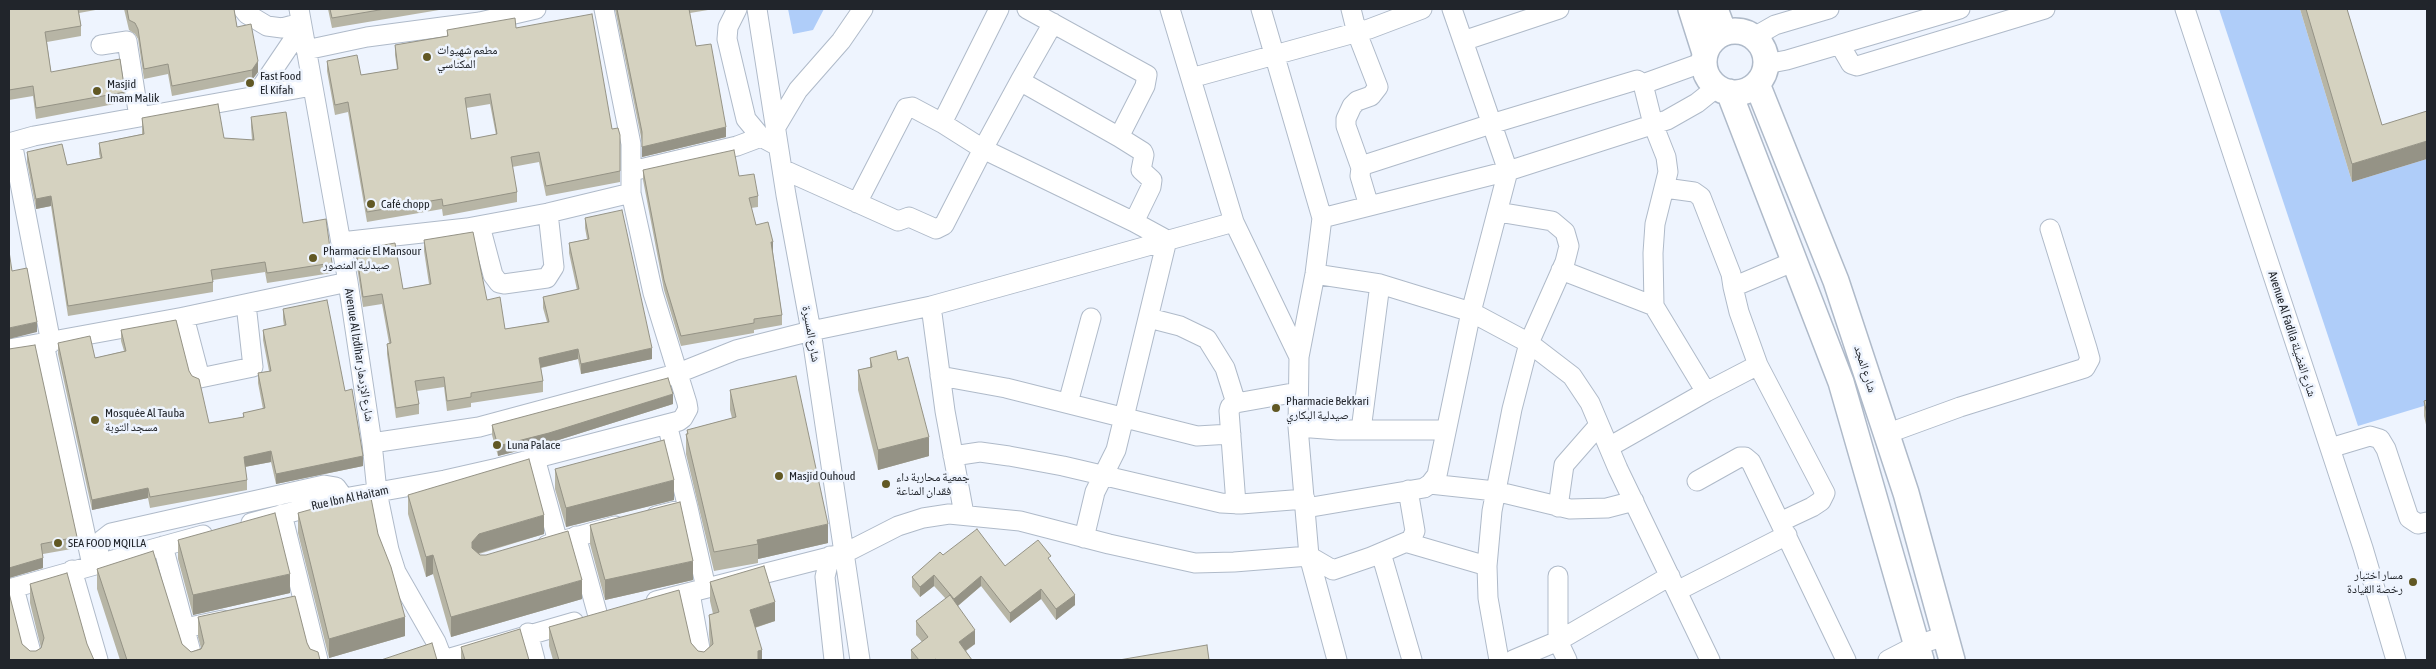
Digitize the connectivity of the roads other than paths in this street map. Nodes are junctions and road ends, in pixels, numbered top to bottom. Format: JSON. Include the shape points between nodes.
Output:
{"nodes":[{"id":1,"x":243,"y":9,"type":"edge"},
{"id":2,"x":536,"y":9,"type":"edge"},
{"id":3,"x":604,"y":9,"type":"edge"},
{"id":4,"x":737,"y":9,"type":"edge"},
{"id":5,"x":757,"y":9,"type":"edge"},
{"id":6,"x":863,"y":9,"type":"edge"},
{"id":7,"x":999,"y":9,"type":"edge"},
{"id":8,"x":1027,"y":9,"type":"edge"},
{"id":9,"x":1170,"y":9,"type":"edge"},
{"id":10,"x":1261,"y":9,"type":"edge"},
{"id":11,"x":1351,"y":9,"type":"edge"},
{"id":12,"x":1422,"y":9,"type":"edge"},
{"id":13,"x":1452,"y":9,"type":"edge"},
{"id":14,"x":1559,"y":9,"type":"edge"},
{"id":15,"x":1691,"y":9,"type":"edge"},
{"id":16,"x":1715,"y":9,"type":"edge"},
{"id":17,"x":1829,"y":9,"type":"edge"},
{"id":18,"x":1960,"y":9,"type":"edge"},
{"id":19,"x":2045,"y":9,"type":"edge"},
{"id":20,"x":2185,"y":9,"type":"edge"},
{"id":21,"x":301,"y":20,"type":"edge"},
{"id":22,"x":1052,"y":22,"type":"junction"},
{"id":23,"x":1357,"y":32,"type":"junction"},
{"id":24,"x":1724,"y":33,"type":"junction"},
{"id":25,"x":1754,"y":37,"type":"junction"},
{"id":26,"x":1462,"y":41,"type":"junction"},
{"id":27,"x":101,"y":45,"type":"dead end"},
{"id":28,"x":1840,"y":45,"type":"junction"},
{"id":29,"x":306,"y":50,"type":"junction"},
{"id":30,"x":1274,"y":56,"type":"junction"},
{"id":31,"x":1705,"y":57,"type":"junction"},
{"id":32,"x":1762,"y":74,"type":"junction"},
{"id":33,"x":1191,"y":78,"type":"junction"},
{"id":34,"x":1020,"y":82,"type":"junction"},
{"id":35,"x":1643,"y":84,"type":"junction"},
{"id":36,"x":312,"y":86,"type":"junction"},
{"id":37,"x":1723,"y":90,"type":"junction"},
{"id":38,"x":256,"y":95,"type":"junction"},
{"id":39,"x":139,"y":117,"type":"junction"},
{"id":40,"x":942,"y":123,"type":"junction"},
{"id":41,"x":1491,"y":124,"type":"junction"},
{"id":42,"x":1653,"y":124,"type":"junction"},
{"id":43,"x":768,"y":132,"type":"junction"},
{"id":44,"x":1119,"y":137,"type":"junction"},
{"id":45,"x":10,"y":143,"type":"edge"},
{"id":46,"x":983,"y":149,"type":"junction"},
{"id":47,"x":1360,"y":168,"type":"junction"},
{"id":48,"x":782,"y":169,"type":"junction"},
{"id":49,"x":632,"y":171,"type":"junction"},
{"id":50,"x":1508,"y":171,"type":"junction"},
{"id":51,"x":1665,"y":188,"type":"junction"},
{"id":52,"x":631,"y":193,"type":"junction"},
{"id":53,"x":857,"y":203,"type":"junction"},
{"id":54,"x":1369,"y":206,"type":"junction"},
{"id":55,"x":548,"y":212,"type":"junction"},
{"id":56,"x":1498,"y":212,"type":"junction"},
{"id":57,"x":1322,"y":218,"type":"junction"},
{"id":58,"x":1134,"y":222,"type":"junction"},
{"id":59,"x":1234,"y":222,"type":"junction"},
{"id":60,"x":480,"y":226,"type":"junction"},
{"id":61,"x":2050,"y":229,"type":"dead end"},
{"id":62,"x":1167,"y":240,"type":"junction"},
{"id":63,"x":341,"y":242,"type":"junction"},
{"id":64,"x":1796,"y":261,"type":"junction"},
{"id":65,"x":1561,"y":270,"type":"junction"},
{"id":66,"x":1315,"y":274,"type":"junction"},
{"id":67,"x":348,"y":282,"type":"junction"},
{"id":68,"x":1380,"y":284,"type":"junction"},
{"id":69,"x":1733,"y":286,"type":"junction"},
{"id":70,"x":246,"y":304,"type":"junction"},
{"id":71,"x":931,"y":306,"type":"junction"},
{"id":72,"x":1654,"y":306,"type":"junction"},
{"id":73,"x":1470,"y":312,"type":"junction"},
{"id":74,"x":184,"y":317,"type":"junction"},
{"id":75,"x":1091,"y":318,"type":"dead end"},
{"id":76,"x":1149,"y":318,"type":"junction"},
{"id":77,"x":811,"y":331,"type":"junction"},
{"id":78,"x":48,"y":343,"type":"junction"},
{"id":79,"x":1529,"y":343,"type":"junction"},
{"id":80,"x":9,"y":349,"type":"edge"},
{"id":81,"x":1299,"y":357,"type":"junction"},
{"id":82,"x":1758,"y":365,"type":"junction"},
{"id":83,"x":676,"y":374,"type":"junction"},
{"id":84,"x":940,"y":376,"type":"junction"},
{"id":85,"x":1298,"y":392,"type":"junction"},
{"id":86,"x":1706,"y":392,"type":"junction"},
{"id":87,"x":1068,"y":403,"type":"junction"},
{"id":88,"x":1236,"y":403,"type":"junction"},
{"id":89,"x":1125,"y":417,"type":"junction"},
{"id":90,"x":667,"y":424,"type":"junction"},
{"id":91,"x":1599,"y":425,"type":"junction"},
{"id":92,"x":1298,"y":427,"type":"junction"},
{"id":93,"x":1361,"y":430,"type":"junction"},
{"id":94,"x":1446,"y":430,"type":"junction"},
{"id":95,"x":1231,"y":434,"type":"junction"},
{"id":96,"x":1886,"y":434,"type":"junction"},
{"id":97,"x":372,"y":443,"type":"junction"},
{"id":98,"x":1609,"y":447,"type":"junction"},
{"id":99,"x":2330,"y":448,"type":"junction"},
{"id":100,"x":952,"y":456,"type":"junction"},
{"id":101,"x":535,"y":458,"type":"junction"},
{"id":102,"x":1104,"y":476,"type":"junction"},
{"id":103,"x":1697,"y":481,"type":"dead end"},
{"id":104,"x":1430,"y":484,"type":"junction"},
{"id":105,"x":1408,"y":490,"type":"junction"},
{"id":106,"x":1495,"y":491,"type":"junction"},
{"id":107,"x":377,"y":492,"type":"junction"},
{"id":108,"x":344,"y":498,"type":"junction"},
{"id":109,"x":1634,"y":502,"type":"junction"},
{"id":110,"x":1305,"y":503,"type":"junction"},
{"id":111,"x":1236,"y":504,"type":"junction"},
{"id":112,"x":1558,"y":507,"type":"junction"},
{"id":113,"x":688,"y":508,"type":"junction"},
{"id":114,"x":282,"y":514,"type":"junction"},
{"id":115,"x":964,"y":514,"type":"junction"},
{"id":116,"x":2427,"y":522,"type":"edge"},
{"id":117,"x":236,"y":527,"type":"edge"},
{"id":118,"x":1783,"y":528,"type":"junction"},
{"id":119,"x":218,"y":532,"type":"edge"},
{"id":120,"x":576,"y":536,"type":"junction"},
{"id":121,"x":1084,"y":538,"type":"junction"},
{"id":122,"x":558,"y":542,"type":"junction"},
{"id":123,"x":1408,"y":543,"type":"junction"},
{"id":124,"x":163,"y":546,"type":"junction"},
{"id":125,"x":530,"y":550,"type":"edge"},
{"id":126,"x":1381,"y":554,"type":"junction"},
{"id":127,"x":838,"y":555,"type":"junction"},
{"id":128,"x":1309,"y":556,"type":"junction"},
{"id":129,"x":92,"y":565,"type":"junction"},
{"id":130,"x":1487,"y":566,"type":"junction"},
{"id":131,"x":72,"y":570,"type":"junction"},
{"id":132,"x":1558,"y":576,"type":"dead end"},
{"id":133,"x":1674,"y":584,"type":"junction"},
{"id":134,"x":11,"y":588,"type":"edge"},
{"id":135,"x":698,"y":590,"type":"junction"},
{"id":136,"x":635,"y":606,"type":"edge"},
{"id":137,"x":616,"y":611,"type":"edge"},
{"id":138,"x":240,"y":616,"type":"edge"},
{"id":139,"x":598,"y":616,"type":"junction"},
{"id":140,"x":185,"y":628,"type":"junction"},
{"id":141,"x":528,"y":633,"type":"junction"},
{"id":142,"x":1945,"y":636,"type":"junction"},
{"id":143,"x":1558,"y":641,"type":"junction"},
{"id":144,"x":418,"y":648,"type":"edge"},
{"id":145,"x":1919,"y":653,"type":"edge"},
{"id":146,"x":441,"y":654,"type":"edge"},
{"id":147,"x":33,"y":660,"type":"edge"},
{"id":148,"x":98,"y":660,"type":"edge"},
{"id":149,"x":193,"y":660,"type":"edge"},
{"id":150,"x":318,"y":660,"type":"edge"},
{"id":151,"x":535,"y":660,"type":"edge"},
{"id":152,"x":702,"y":660,"type":"edge"},
{"id":153,"x":834,"y":660,"type":"edge"},
{"id":154,"x":860,"y":660,"type":"edge"},
{"id":155,"x":1337,"y":660,"type":"edge"},
{"id":156,"x":1412,"y":660,"type":"edge"},
{"id":157,"x":1500,"y":660,"type":"edge"},
{"id":158,"x":1513,"y":660,"type":"edge"},
{"id":159,"x":1567,"y":660,"type":"edge"},
{"id":160,"x":1710,"y":660,"type":"edge"},
{"id":161,"x":1846,"y":660,"type":"edge"},
{"id":162,"x":1888,"y":660,"type":"edge"},
{"id":163,"x":1952,"y":660,"type":"edge"},
{"id":164,"x":2396,"y":660,"type":"edge"}],
"edges":[{"from":1,"to":21,"type":"street","via":[[267,26],[282,28]]},
{"from":2,"to":29,"type":"street","via":[[472,24],[367,37]]},
{"from":3,"to":49,"type":"street","via":[[631,144]]},
{"from":4,"to":43,"type":"street","via":[[728,27],[727,40],[746,119]]},
{"from":5,"to":43,"type":"street","name":"شارع المسيرة"},
{"from":6,"to":43,"type":"street"},
{"from":7,"to":40,"type":"street"},
{"from":8,"to":22,"type":"street"},
{"from":9,"to":33,"type":"street"},
{"from":10,"to":30,"type":"street"},
{"from":11,"to":23,"type":"street"},
{"from":12,"to":23,"type":"street"},
{"from":13,"to":26,"type":"street"},
{"from":14,"to":26,"type":"street"},
{"from":15,"to":31,"type":"main road"},
{"from":16,"to":24,"type":"main road"},
{"from":17,"to":25,"type":"street","via":[[1775,25]]},
{"from":18,"to":28,"type":"street"},
{"from":19,"to":28,"type":"street","via":[[1857,66],[1851,64]]},
{"from":20,"to":99,"type":"street","name":"Avenue Al Fadila شارع الفضيلة"},
{"from":21,"to":29,"type":"street","name":"Avenue Al Izdihar شارع الإزدهار"},
{"from":21,"to":38,"type":"street"},
{"from":22,"to":34,"type":"street"},
{"from":22,"to":44,"type":"street","via":[[1147,75],[1145,86]]},
{"from":23,"to":30,"type":"street"},
{"from":23,"to":47,"type":"street","via":[[1378,87],[1371,96],[1352,106],[1346,119]]},
{"from":24,"to":25,"type":"main road","via":[[1745,32]]},
{"from":24,"to":31,"type":"main road","via":[[1714,39]]},
{"from":25,"to":32,"type":"main road","via":[[1764,49]]},
{"from":26,"to":41,"type":"street"},
{"from":27,"to":39,"type":"street","via":[[127,41]]},
{"from":28,"to":32,"type":"street"},
{"from":29,"to":36,"type":"street","name":"Avenue Al Izdihar شارع الإزدهار"},
{"from":30,"to":33,"type":"street"},
{"from":30,"to":57,"type":"street"},
{"from":31,"to":35,"type":"street"},
{"from":31,"to":37,"type":"main road","via":[[1710,80]]},
{"from":32,"to":37,"type":"main road","via":[[1739,93]]},
{"from":32,"to":96,"type":"main road","name":"شارع المجد","via":[[1836,281]]},
{"from":33,"to":59,"type":"street"},
{"from":34,"to":44,"type":"street"},
{"from":34,"to":46,"type":"street"},
{"from":35,"to":41,"type":"street","via":[[1637,80],[1630,81]]},
{"from":35,"to":42,"type":"street"},
{"from":36,"to":38,"type":"street"},
{"from":36,"to":63,"type":"street","name":"Avenue Al Izdihar شارع الإزدهار"},
{"from":37,"to":42,"type":"street"},
{"from":37,"to":64,"type":"main road"},
{"from":38,"to":39,"type":"street"},
{"from":39,"to":45,"type":"street"},
{"from":40,"to":46,"type":"street"},
{"from":40,"to":53,"type":"street","via":[[912,107],[906,108]]},
{"from":41,"to":47,"type":"street"},
{"from":41,"to":50,"type":"street"},
{"from":42,"to":50,"type":"street"},
{"from":42,"to":51,"type":"street","via":[[1666,157]]},
{"from":43,"to":48,"type":"street","name":"شارع المسيرة","via":[[778,146]]},
{"from":43,"to":49,"type":"street","via":[[737,146]]},
{"from":44,"to":58,"type":"street","via":[[1143,152],[1141,170],[1152,180]]},
{"from":45,"to":78,"type":"street"},
{"from":46,"to":53,"type":"street","via":[[944,225],[936,229],[908,217],[898,221]]},
{"from":46,"to":58,"type":"street"},
{"from":47,"to":54,"type":"street"},
{"from":48,"to":53,"type":"street"},
{"from":48,"to":77,"type":"street","name":"شارع المسيرة"},
{"from":49,"to":52,"type":"street"},
{"from":50,"to":54,"type":"street"},
{"from":50,"to":56,"type":"street"},
{"from":51,"to":69,"type":"street","via":[[1694,192],[1701,197]]},
{"from":51,"to":72,"type":"street","via":[[1655,224]]},
{"from":52,"to":55,"type":"street"},
{"from":52,"to":83,"type":"street"},
{"from":54,"to":57,"type":"street"},
{"from":55,"to":60,"type":"street"},
{"from":55,"to":60,"type":"street","via":[[554,267],[548,278],[499,283],[493,275]]},
{"from":56,"to":65,"type":"street","via":[[1552,221],[1561,227],[1569,246]]},
{"from":56,"to":73,"type":"street"},
{"from":57,"to":66,"type":"street"},
{"from":58,"to":62,"type":"street"},
{"from":59,"to":62,"type":"street"},
{"from":59,"to":81,"type":"street"},
{"from":60,"to":63,"type":"street"},
{"from":61,"to":96,"type":"street","via":[[2090,359],[2085,368]]},
{"from":62,"to":71,"type":"street"},
{"from":62,"to":76,"type":"street"},
{"from":63,"to":67,"type":"street","name":"Avenue Al Izdihar شارع الإزدهار"},
{"from":64,"to":69,"type":"street"},
{"from":64,"to":145,"type":"main road","via":[[1841,382]]},
{"from":65,"to":72,"type":"street"},
{"from":65,"to":79,"type":"street"},
{"from":66,"to":68,"type":"street"},
{"from":66,"to":81,"type":"street"},
{"from":67,"to":70,"type":"street"},
{"from":67,"to":97,"type":"street","name":"Avenue Al Izdihar شارع الإزدهار"},
{"from":68,"to":73,"type":"street"},
{"from":68,"to":93,"type":"street"},
{"from":69,"to":82,"type":"street"},
{"from":70,"to":74,"type":"street"},
{"from":70,"to":74,"type":"street","via":[[253,367],[244,369],[200,378]]},
{"from":71,"to":77,"type":"street"},
{"from":71,"to":84,"type":"street"},
{"from":72,"to":86,"type":"street"},
{"from":73,"to":79,"type":"street"},
{"from":73,"to":94,"type":"street"},
{"from":74,"to":78,"type":"street"},
{"from":75,"to":87,"type":"street"},
{"from":76,"to":88,"type":"street","via":[[1180,326],[1207,339],[1225,368]]},
{"from":76,"to":89,"type":"street"},
{"from":77,"to":83,"type":"street","via":[[736,350]]},
{"from":77,"to":127,"type":"street","name":"شارع المسيرة"},
{"from":78,"to":80,"type":"street"},
{"from":78,"to":129,"type":"street"},
{"from":79,"to":91,"type":"street","via":[[1572,376],[1583,389]]},
{"from":79,"to":106,"type":"street"},
{"from":81,"to":85,"type":"street"},
{"from":82,"to":86,"type":"street"},
{"from":82,"to":118,"type":"street","via":[[1825,493],[1821,501]]},
{"from":83,"to":90,"type":"street","name":"Rue Ibn Al Haitam","via":[[688,409],[679,421]]},
{"from":83,"to":97,"type":"street","via":[[479,427]]},
{"from":84,"to":87,"type":"street"},
{"from":84,"to":100,"type":"street"},
{"from":85,"to":88,"type":"street"},
{"from":85,"to":92,"type":"street"},
{"from":86,"to":98,"type":"street"},
{"from":87,"to":89,"type":"street"},
{"from":88,"to":95,"type":"street","via":[[1229,411]]},
{"from":89,"to":95,"type":"street","via":[[1197,436]]},
{"from":89,"to":102,"type":"street","via":[[1116,450]]},
{"from":90,"to":101,"type":"street","name":"Rue Ibn Al Haitam"},
{"from":90,"to":113,"type":"street"},
{"from":91,"to":98,"type":"street"},
{"from":91,"to":112,"type":"street","via":[[1564,465]]},
{"from":92,"to":93,"type":"street"},
{"from":92,"to":110,"type":"street"},
{"from":93,"to":94,"type":"street"},
{"from":94,"to":104,"type":"street","via":[[1437,475]]},
{"from":95,"to":111,"type":"street"},
{"from":96,"to":142,"type":"main road","name":"شارع المجد","via":[[1906,493]]},
{"from":97,"to":107,"type":"street","name":"Avenue Al Izdihar شارع الإزدهار"},
{"from":98,"to":109,"type":"street"},
{"from":99,"to":116,"type":"street","via":[[2370,436],[2380,439],[2409,518],[2418,524]]},
{"from":99,"to":164,"type":"street","name":"Avenue Al Fadila شارع الفضيلة"},
{"from":100,"to":102,"type":"street","via":[[973,452],[999,454]]},
{"from":100,"to":115,"type":"street"},
{"from":101,"to":107,"type":"street","name":"Rue Ibn Al Haitam","via":[[445,480]]},
{"from":101,"to":122,"type":"street"},
{"from":102,"to":111,"type":"street","via":[[1197,499]]},
{"from":102,"to":121,"type":"street","via":[[1095,492]]},
{"from":103,"to":118,"type":"street","via":[[1740,457],[1748,458]]},
{"from":104,"to":105,"type":"street"},
{"from":104,"to":106,"type":"street"},
{"from":105,"to":110,"type":"street"},
{"from":105,"to":123,"type":"street","via":[[1415,531]]},
{"from":106,"to":112,"type":"street"},
{"from":106,"to":130,"type":"street"},
{"from":107,"to":108,"type":"street","name":"Rue Ibn Al Haitam"},
{"from":107,"to":146,"type":"street","name":"Avenue Al Izdihar شارع الإزدهار","via":[[396,572]]},
{"from":108,"to":114,"type":"street","name":"Rue Ibn Al Haitam"},
{"from":108,"to":129,"type":"street","via":[[336,487],[324,484],[111,533],[102,540]]},
{"from":109,"to":112,"type":"street","via":[[1588,510]]},
{"from":109,"to":133,"type":"street"},
{"from":110,"to":111,"type":"street"},
{"from":110,"to":128,"type":"street"},
{"from":113,"to":120,"type":"street"},
{"from":113,"to":135,"type":"street"},
{"from":114,"to":117,"type":"street","name":"Rue Ibn Al Haitam"},
{"from":114,"to":150,"type":"street","via":[[294,604]]},
{"from":115,"to":121,"type":"street","via":[[1020,521]]},
{"from":115,"to":127,"type":"street","via":[[923,518],[898,526]]},
{"from":118,"to":133,"type":"street"},
{"from":118,"to":161,"type":"street"},
{"from":119,"to":124,"type":"street"},
{"from":120,"to":122,"type":"street"},
{"from":120,"to":139,"type":"street"},
{"from":121,"to":128,"type":"street","via":[[1195,563]]},
{"from":122,"to":125,"type":"street"},
{"from":123,"to":126,"type":"street"},
{"from":123,"to":130,"type":"street"},
{"from":124,"to":129,"type":"street"},
{"from":124,"to":140,"type":"street"},
{"from":126,"to":128,"type":"street","via":[[1333,570]]},
{"from":126,"to":156,"type":"street"},
{"from":127,"to":135,"type":"street"},
{"from":127,"to":153,"type":"street","via":[[825,578]]},
{"from":127,"to":154,"type":"street","name":"شارع المسيرة"},
{"from":128,"to":155,"type":"street"},
{"from":129,"to":131,"type":"street"},
{"from":130,"to":157,"type":"street","via":[[1490,617]]},
{"from":131,"to":134,"type":"street"},
{"from":131,"to":148,"type":"street"},
{"from":132,"to":143,"type":"street"},
{"from":133,"to":143,"type":"street"},
{"from":133,"to":160,"type":"street"},
{"from":134,"to":147,"type":"street"},
{"from":135,"to":136,"type":"street"},
{"from":135,"to":152,"type":"street"},
{"from":137,"to":139,"type":"street"},
{"from":138,"to":140,"type":"street"},
{"from":139,"to":141,"type":"street"},
{"from":140,"to":149,"type":"street"},
{"from":141,"to":146,"type":"street"},
{"from":141,"to":151,"type":"street"},
{"from":142,"to":145,"type":"street"},
{"from":142,"to":163,"type":"main road","name":"شارع المجد"},
{"from":143,"to":158,"type":"street"},
{"from":143,"to":159,"type":"street"},
{"from":144,"to":146,"type":"street"},
{"from":145,"to":162,"type":"street"}]}
